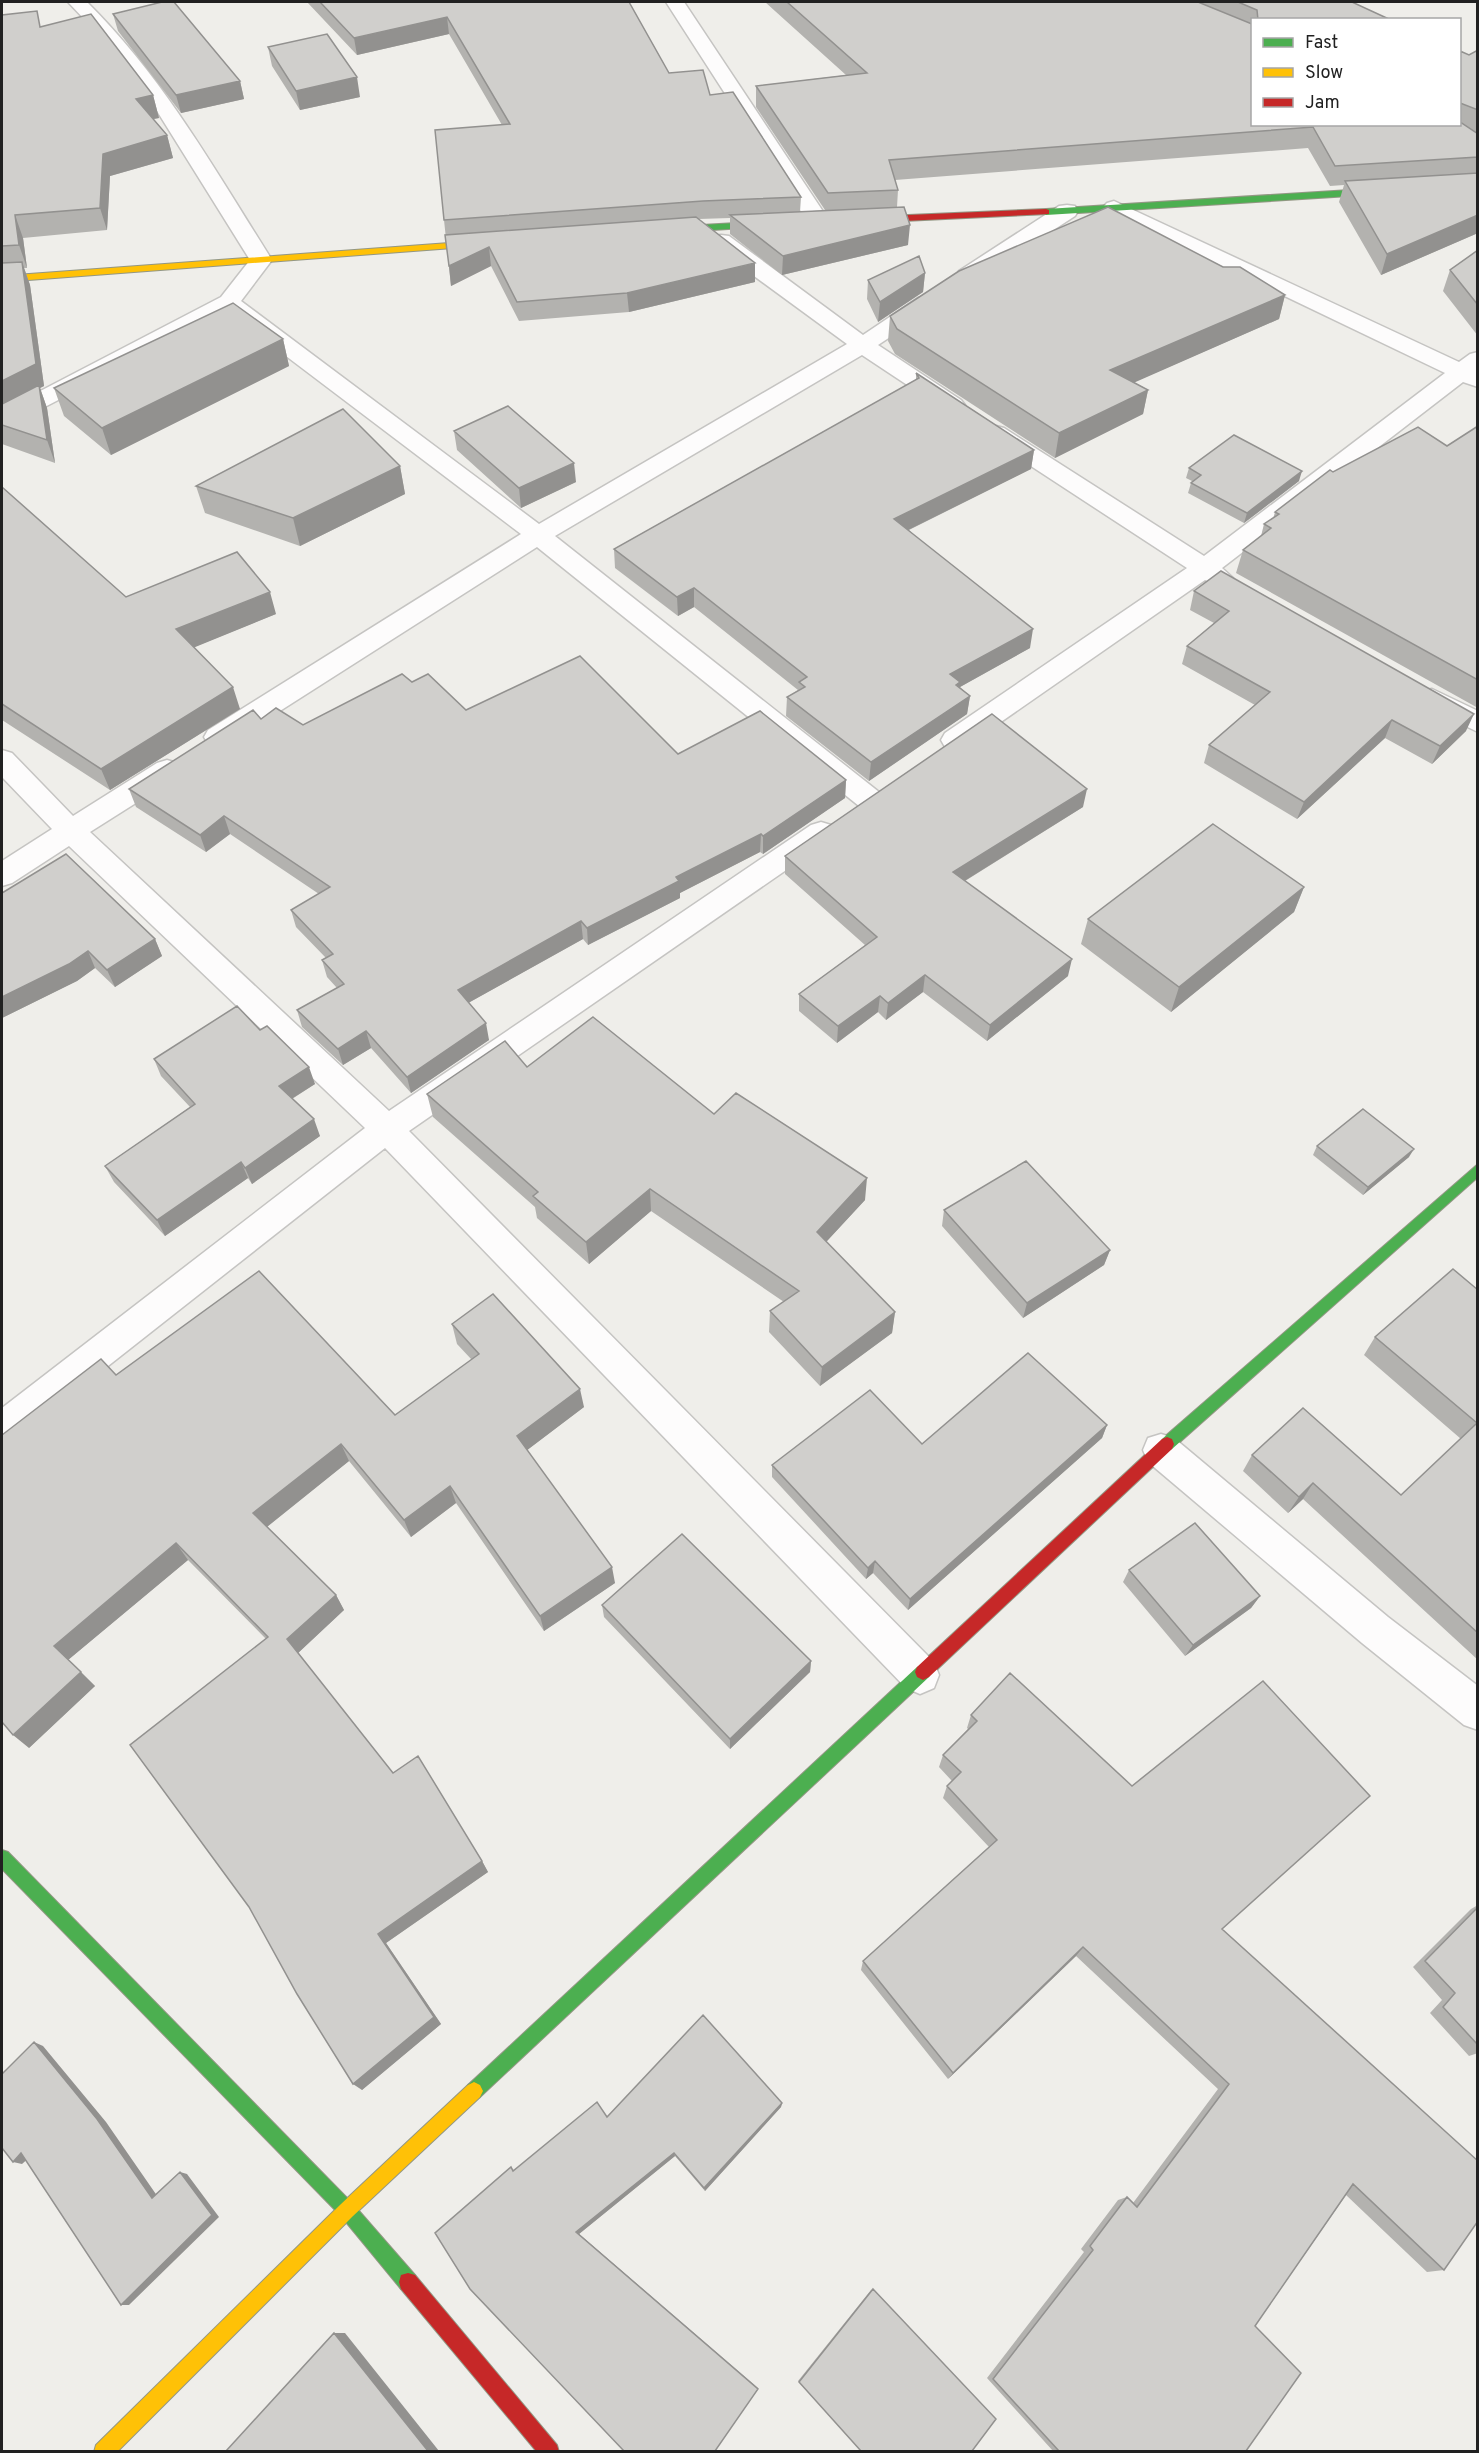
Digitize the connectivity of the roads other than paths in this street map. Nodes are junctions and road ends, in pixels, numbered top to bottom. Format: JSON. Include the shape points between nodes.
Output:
{"nodes":[{"id":1,"x":77,"y":2,"type":"edge"},
{"id":2,"x":675,"y":2,"type":"edge"},
{"id":3,"x":1478,"y":185,"type":"edge"},
{"id":4,"x":1114,"y":207,"type":"junction"},
{"id":5,"x":1067,"y":211,"type":"junction"},
{"id":6,"x":825,"y":222,"type":"joint"},
{"id":7,"x":784,"y":224,"type":"edge"},
{"id":8,"x":703,"y":227,"type":"junction"},
{"id":9,"x":655,"y":231,"type":"edge"},
{"id":10,"x":500,"y":242,"type":"edge"},
{"id":11,"x":261,"y":260,"type":"junction"},
{"id":12,"x":2,"y":279,"type":"edge"},
{"id":13,"x":229,"y":302,"type":"junction"},
{"id":14,"x":862,"y":345,"type":"junction"},
{"id":15,"x":1472,"y":370,"type":"edge"},
{"id":16,"x":2,"y":420,"type":"edge"},
{"id":17,"x":538,"y":535,"type":"junction"},
{"id":18,"x":1204,"y":569,"type":"junction"},
{"id":19,"x":1245,"y":591,"type":"edge"},
{"id":20,"x":1417,"y":689,"type":"edge"},
{"id":21,"x":1478,"y":723,"type":"edge"},
{"id":22,"x":928,"y":758,"type":"edge"},
{"id":23,"x":2,"y":760,"type":"edge"},
{"id":24,"x":70,"y":831,"type":"junction"},
{"id":25,"x":2,"y":874,"type":"edge"},
{"id":26,"x":387,"y":1129,"type":"junction"},
{"id":27,"x":1478,"y":1169,"type":"edge"},
{"id":28,"x":2,"y":1429,"type":"edge"},
{"id":29,"x":1161,"y":1450,"type":"junction"},
{"id":30,"x":920,"y":1675,"type":"junction"},
{"id":31,"x":1478,"y":1711,"type":"edge"},
{"id":32,"x":2,"y":1858,"type":"edge"},
{"id":33,"x":347,"y":2210,"type":"junction"},
{"id":34,"x":103,"y":2451,"type":"edge"},
{"id":35,"x":550,"y":2451,"type":"edge"}],
"edges":[{"from":1,"to":11,"type":"street","via":[[113,38],[161,101]]},
{"from":2,"to":6,"type":"street"},
{"from":3,"to":4,"type":"street"},
{"from":4,"to":5,"type":"street"},
{"from":4,"to":15,"type":"street"},
{"from":5,"to":6,"type":"street"},
{"from":5,"to":14,"type":"street"},
{"from":7,"to":8,"type":"street"},
{"from":8,"to":9,"type":"street"},
{"from":8,"to":14,"type":"street"},
{"from":10,"to":11,"type":"street"},
{"from":11,"to":12,"type":"street"},
{"from":11,"to":13,"type":"street"},
{"from":13,"to":16,"type":"street"},
{"from":13,"to":17,"type":"street"},
{"from":14,"to":17,"type":"street"},
{"from":14,"to":18,"type":"street"},
{"from":15,"to":18,"type":"street"},
{"from":17,"to":24,"type":"street"},
{"from":17,"to":26,"type":"street","via":[[862,804]]},
{"from":18,"to":19,"type":"street"},
{"from":18,"to":22,"type":"street"},
{"from":20,"to":21,"type":"street"},
{"from":23,"to":24,"type":"street"},
{"from":24,"to":25,"type":"street"},
{"from":24,"to":26,"type":"street"},
{"from":26,"to":28,"type":"street"},
{"from":26,"to":30,"type":"street"},
{"from":27,"to":29,"type":"street"},
{"from":29,"to":30,"type":"street"},
{"from":29,"to":31,"type":"street"},
{"from":30,"to":33,"type":"street"},
{"from":32,"to":33,"type":"street"},
{"from":33,"to":34,"type":"street"},
{"from":33,"to":35,"type":"street"}]}
